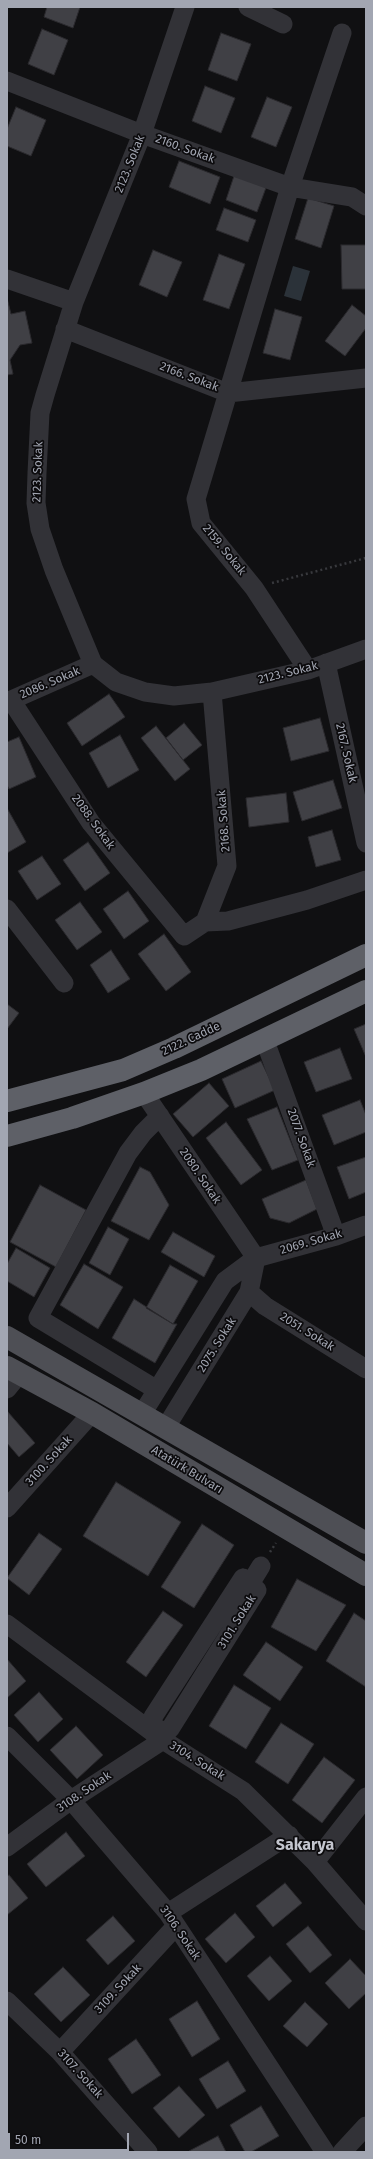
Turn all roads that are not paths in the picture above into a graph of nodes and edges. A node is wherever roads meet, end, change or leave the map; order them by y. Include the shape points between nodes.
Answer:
1 (185, 7) edge
2 (248, 7) edge
3 (283, 24) dead end
4 (342, 33) dead end
5 (7, 81) edge
6 (142, 134) junction
7 (290, 186) junction
8 (366, 206) edge
9 (7, 279) edge
10 (74, 302) junction
11 (65, 329) junction
12 (366, 378) edge
13 (228, 393) junction
14 (366, 648) edge
15 (326, 663) junction
16 (93, 664) junction
17 (308, 670) junction
18 (212, 692) junction
19 (9, 701) edge
20 (366, 843) edge
21 (366, 880) edge
22 (7, 909) edge
23 (205, 922) junction
24 (366, 955) edge
25 (64, 983) dead end
26 (366, 991) edge
27 (265, 1041) junction
28 (144, 1093) junction
29 (7, 1101) edge
30 (160, 1116) junction
31 (7, 1136) edge
32 (366, 1224) edge
33 (336, 1236) junction
34 (256, 1258) junction
35 (249, 1292) junction
36 (7, 1337) edge
37 (366, 1369) edge
38 (11, 1376) edge
39 (157, 1390) junction
40 (92, 1413) junction
41 (142, 1414) junction
42 (166, 1427) junction
43 (7, 1508) edge
44 (366, 1542) edge
45 (262, 1566) road end
46 (366, 1575) edge
47 (7, 1624) edge
48 (7, 1736) edge
49 (159, 1737) junction
50 (366, 1797) edge
51 (71, 1800) junction
52 (289, 1835) junction
53 (7, 1847) edge
54 (315, 1862) junction
55 (172, 1919) junction
56 (366, 1921) edge
57 (7, 2001) edge
58 (60, 2052) junction
59 (366, 2126) edge
60 (148, 2152) edge
61 (326, 2152) edge
62 (342, 2152) edge

1 - 6 street, 2123. Sokak
2 - 3 street
4 - 7 street, 2159. Sokak
5 - 6 street, 2160. Sokak
6 - 7 street, 2160. Sokak
6 - 10 street, 2123. Sokak
7 - 8 street, 2160. Sokak via 352,197
7 - 13 street, 2159. Sokak
9 - 10 street
10 - 11 street, 2123. Sokak
11 - 13 street, 2166. Sokak
11 - 16 street, 2123. Sokak via 40,413 36,504 40,529 54,570
12 - 13 street, 2166. Sokak
13 - 17 street, 2159. Sokak via 196,499 201,523 254,588
14 - 15 street, 2123. Sokak
15 - 17 street, 2123. Sokak
15 - 20 street, 2167. Sokak
16 - 18 street, 2123. Sokak via 116,682 145,692 174,696
16 - 19 street, 2086. Sokak
17 - 18 street, 2123. Sokak
18 - 23 street, 2168. Sokak via 227,866
19 - 23 street, 2088. Sokak via 91,823 184,936
21 - 23 street via 308,900 228,921
22 - 25 street
24 - 29 highway, 2122. Cadde via 123,1070
26 - 27 highway
27 - 28 highway
27 - 33 street, 2077. Sokak
28 - 30 street, 2080. Sokak
28 - 31 highway via 72,1118
30 - 34 street, 2080. Sokak
30 - 39 street via 128,1153 38,1318
32 - 33 street, 2069. Sokak
33 - 34 street, 2069. Sokak
34 - 35 street, 2075. Sokak
34 - 39 street via 224,1281
35 - 37 street, 2051. Sokak via 265,1306
35 - 42 street, 2075. Sokak
36 - 41 main road
38 - 40 main road, Atatürk Bulvarı
39 - 41 street
40 - 43 street, 3100. Sokak
40 - 46 main road, Atatürk Bulvarı
41 - 42 main road
42 - 44 main road
45 - 49 street, 3101. Sokak via 250,1584 243,1578 153,1716
47 - 49 street, 3104. Sokak
48 - 51 street, 3106. Sokak
49 - 51 street, 3108. Sokak
49 - 52 street, 3104. Sokak via 244,1791
50 - 54 street
51 - 53 street, 3108. Sokak
51 - 55 street, 3106. Sokak
52 - 54 street, 3104. Sokak
52 - 55 street, 3109. Sokak
54 - 56 street, 3104. Sokak
55 - 58 street, 3109. Sokak
55 - 61 street, 3106. Sokak
57 - 58 street, 3107. Sokak
58 - 60 street, 3107. Sokak
59 - 62 street

